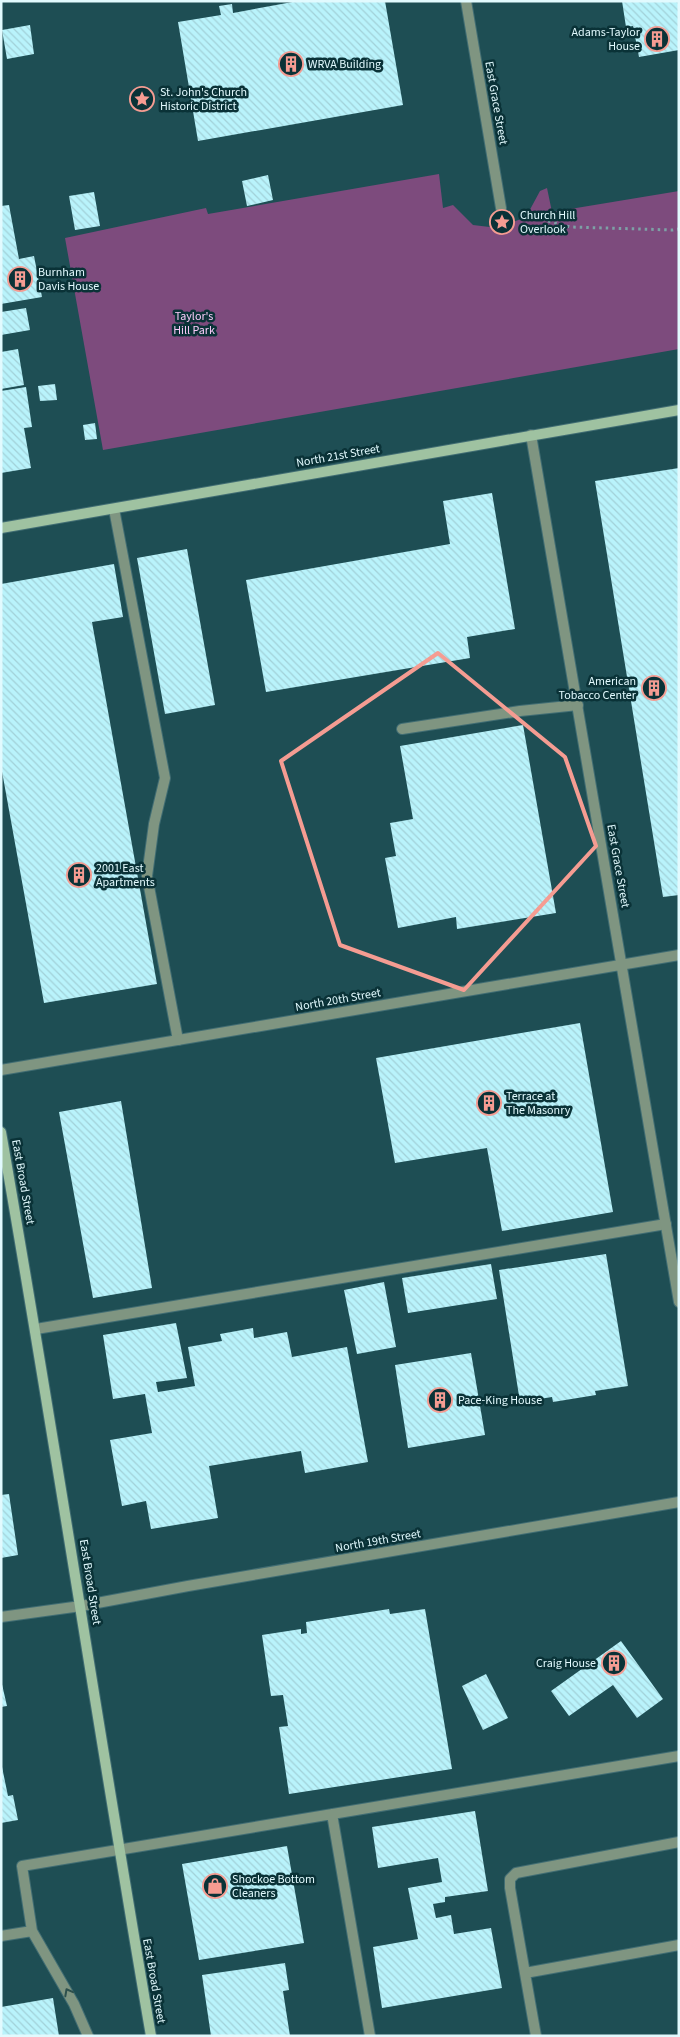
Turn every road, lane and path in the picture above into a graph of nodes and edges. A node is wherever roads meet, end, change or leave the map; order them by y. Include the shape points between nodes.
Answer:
1 (466, 1) edge
2 (501, 208) joint
3 (679, 229) edge
4 (679, 410) edge
5 (532, 435) junction
6 (114, 509) junction
7 (1, 528) edge
8 (578, 705) junction
9 (402, 729) dead end
10 (679, 955) edge
11 (622, 964) junction
12 (178, 1040) junction
13 (1, 1070) edge
14 (1, 1132) edge
15 (666, 1224) junction
16 (679, 1302) edge
17 (36, 1329) junction
18 (679, 1502) edge
19 (81, 1606) junction
20 (1, 1617) edge
21 (679, 1756) edge
22 (332, 1814) junction
23 (679, 1842) edge
24 (119, 1850) junction
25 (32, 1931) junction
26 (1, 1936) edge
27 (679, 1945) edge
28 (525, 1973) junction
29 (88, 2036) edge
30 (150, 2036) edge
31 (370, 2036) edge
32 (536, 2036) edge

1 - 2 street, East Grace Street
2 - 3 path via 570,227
4 - 5 main road, North 21st Street
5 - 6 main road, North 21st Street
5 - 8 street, East Grace Street
6 - 7 main road, North 21st Street
6 - 12 street via 165,778 154,824 147,876
8 - 9 street
8 - 11 street, East Grace Street
10 - 11 street, North 20th Street
11 - 12 street, North 20th Street
11 - 15 street, East Grace Street
12 - 13 street, North 20th Street
14 - 17 main road, East Broad Street
15 - 16 street, East Grace Street
15 - 17 street
17 - 19 main road, East Broad Street
18 - 19 street, North 19th Street
19 - 20 street, North 19th Street
19 - 24 main road, East Broad Street
21 - 22 street
22 - 24 street
22 - 31 street
23 - 28 street via 516,1873 510,1879 510,1888
24 - 25 street via 22,1866
24 - 30 main road, East Broad Street
25 - 26 street
29 -> 25 street via 74,2004
27 - 28 street
28 - 32 street

